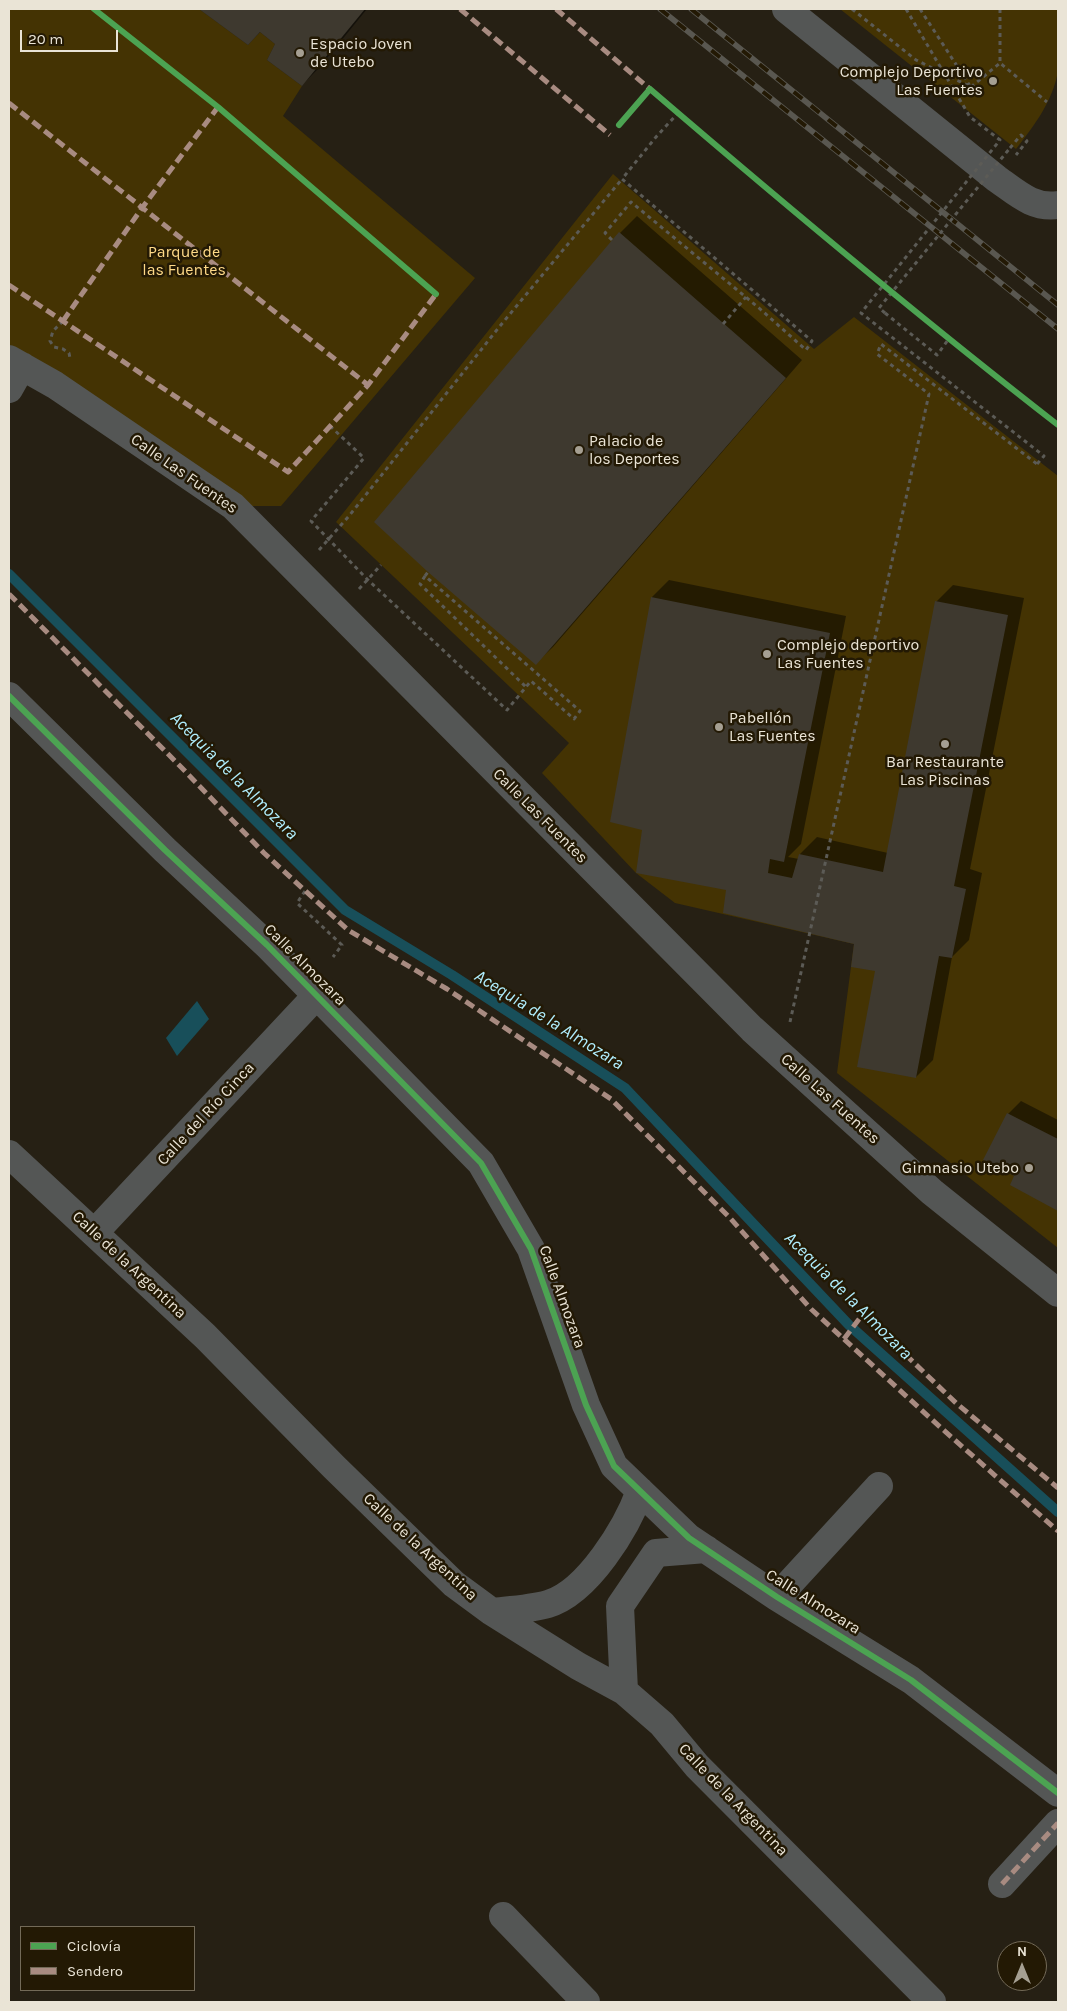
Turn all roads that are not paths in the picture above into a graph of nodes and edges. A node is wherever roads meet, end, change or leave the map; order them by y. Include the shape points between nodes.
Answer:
1 (786, 9) edge
2 (1058, 205) edge
3 (16, 363) edge
4 (9, 390) edge
5 (9, 696) edge
6 (316, 995) junction
7 (9, 1154) edge
8 (95, 1232) junction
9 (1058, 1293) edge
10 (879, 1486) dead end
11 (640, 1491) junction
12 (706, 1549) junction
13 (777, 1597) junction
14 (492, 1612) junction
15 (624, 1691) junction
16 (1058, 1793) edge
17 (1058, 1823) edge
18 (1002, 1884) dead end
19 (503, 1916) dead end
20 (586, 2002) edge
21 (932, 2002) edge

1 - 2 street via 996,178 1030,202
3 - 4 street
3 - 9 street, Calle Las Fuentes via 55,385 233,506 752,1028 932,1192
5 - 6 street, Calle Almozara
6 - 8 street, Calle del Río Cinca
6 - 11 street, Calle Almozara via 481,1163 531,1249 586,1405 614,1466
7 - 8 street, Calle de la Argentina
8 - 14 street, Calle de la Argentina via 205,1336 447,1577
10 - 13 street
11 - 12 street, Calle Almozara via 689,1538
11 - 14 street via 634,1510 616,1541 566,1596 550,1604
12 - 13 street, Calle Almozara
12 - 15 street via 656,1553 620,1606
13 - 16 street, Calle Almozara via 912,1680
14 - 15 street, Calle de la Argentina
15 - 21 street, Calle de la Argentina via 662,1724 697,1766
17 - 18 street
19 - 20 street

